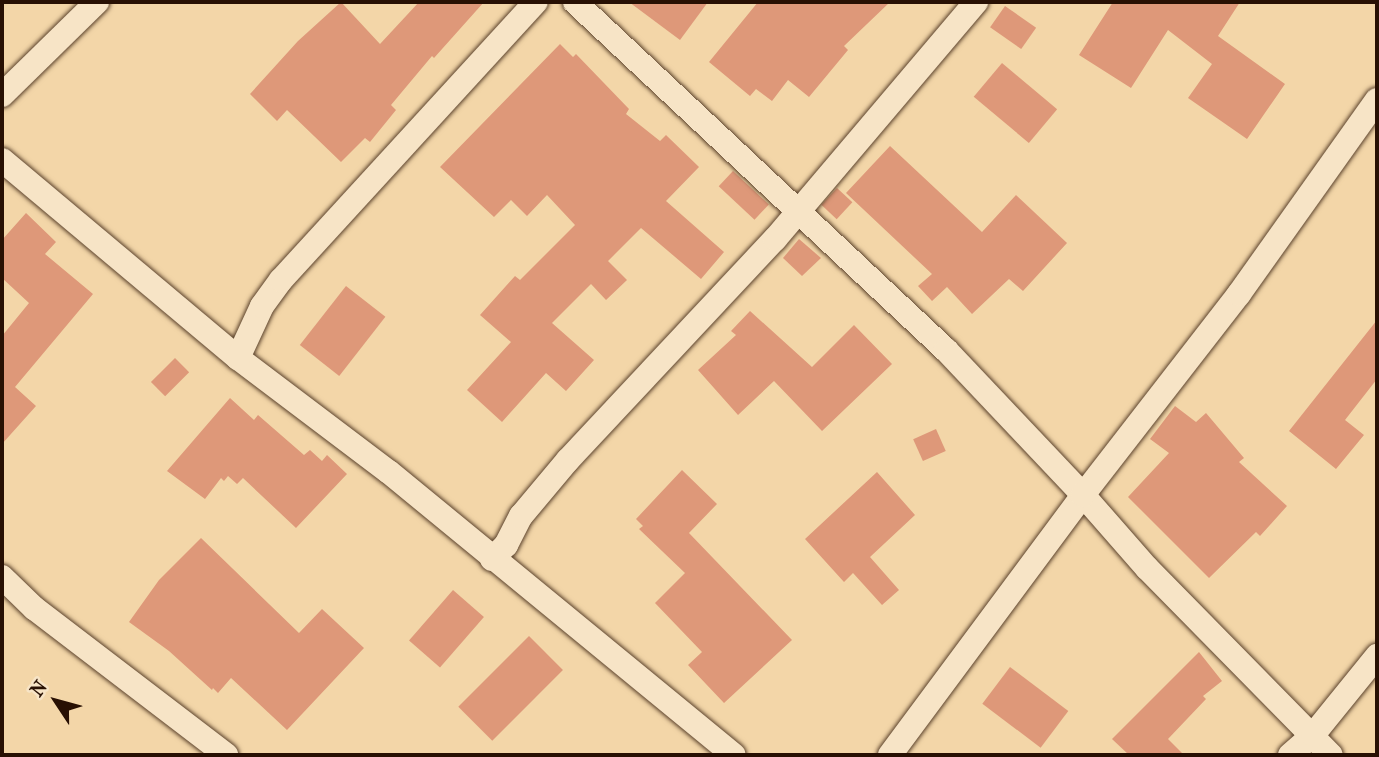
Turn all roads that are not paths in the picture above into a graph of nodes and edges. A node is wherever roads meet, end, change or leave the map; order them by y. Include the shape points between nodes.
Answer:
1 (97, 2) edge
2 (536, 2) edge
3 (575, 2) edge
4 (976, 2) edge
5 (2, 95) edge
6 (1377, 100) edge
7 (2, 160) edge
8 (797, 211) junction
9 (238, 358) junction
10 (1083, 495) junction
11 (492, 559) junction
12 (2, 577) edge
13 (1377, 656) edge
14 (1313, 735) junction
15 (226, 755) edge
16 (734, 755) edge
17 (890, 755) edge
18 (1290, 755) edge
19 (1331, 755) edge

1 - 5 street
2 - 9 street via 281,280 262,306
3 - 8 street
4 - 8 street
6 - 10 street via 1238,294
7 - 9 street
8 - 10 street via 946,349
8 - 11 street via 568,460
9 - 11 street via 388,472
10 - 14 street via 1147,568
10 - 17 street
11 - 16 street
12 - 15 street via 34,608
13 - 14 street
14 - 18 street
14 - 19 street

